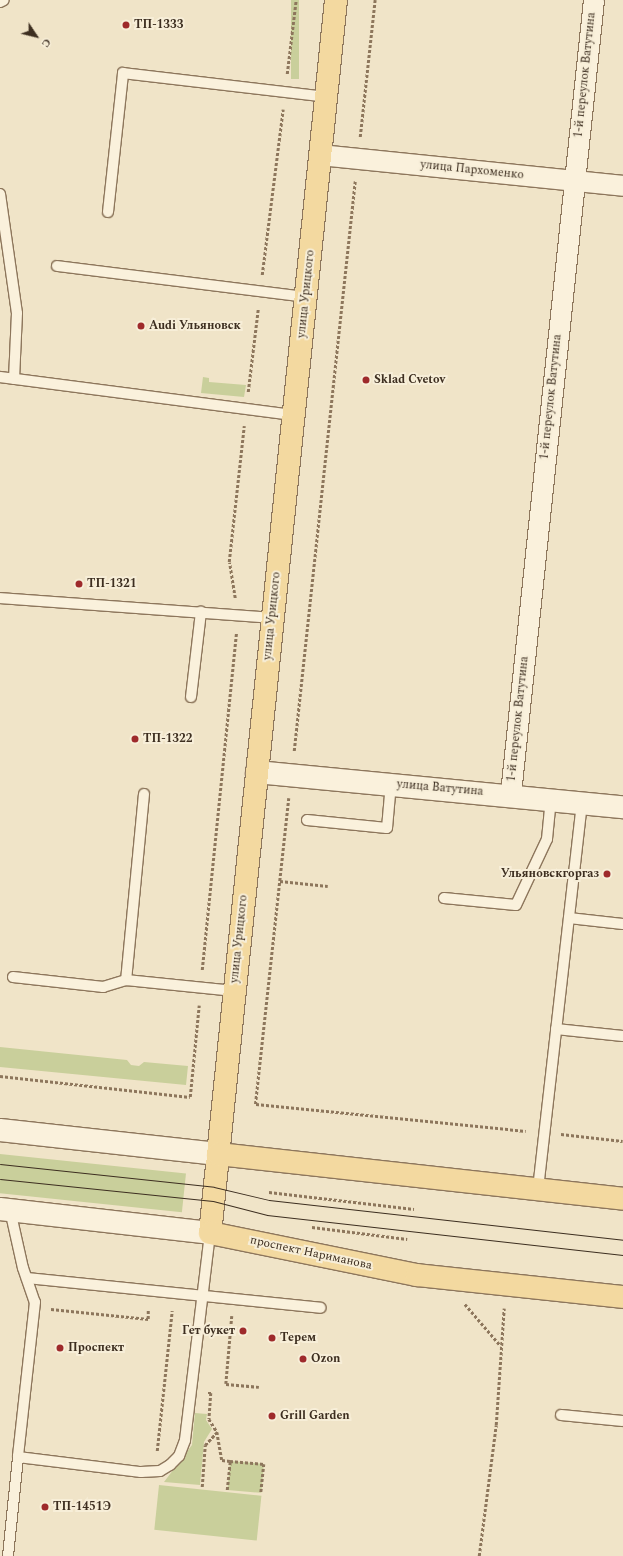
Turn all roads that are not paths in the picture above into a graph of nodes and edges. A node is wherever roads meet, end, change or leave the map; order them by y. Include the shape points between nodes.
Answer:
1 (4, 0) edge
2 (336, 0) edge
3 (594, 0) edge
4 (0, 2) edge
5 (326, 97) junction
6 (320, 155) junction
7 (574, 181) junction
8 (623, 186) edge
9 (0, 194) edge
10 (108, 212) dead end
11 (57, 266) dead end
12 (306, 297) junction
13 (0, 377) edge
14 (14, 379) junction
15 (294, 414) junction
16 (0, 598) edge
17 (201, 612) junction
18 (272, 618) junction
19 (191, 697) dead end
20 (256, 772) junction
21 (391, 784) junction
22 (144, 794) dead end
23 (511, 794) junction
24 (552, 798) junction
25 (582, 802) junction
26 (623, 807) edge
27 (307, 820) dead end
28 (444, 898) dead end
29 (569, 918) junction
30 (623, 924) edge
31 (13, 977) dead end
32 (126, 980) junction
33 (234, 991) junction
34 (556, 1029) junction
35 (623, 1036) edge
36 (0, 1130) edge
37 (218, 1154) junction
38 (538, 1189) junction
39 (623, 1199) edge
40 (5, 1210) edge
41 (210, 1233) junction
42 (27, 1278) junction
43 (202, 1296) junction
44 (623, 1297) edge
45 (320, 1308) dead end
46 (561, 1415) dead end
47 (623, 1421) edge
48 (18, 1457) junction
49 (8, 1556) edge

1 - 4 lane
2 - 5 main road, улица Урицкого
3 - 7 street, 1-й переулок Ватутина
5 - 6 main road, улица Урицкого
5 - 10 lane via 123,73
6 - 7 street, улица Пархоменко
6 - 12 main road, улица Урицкого
7 - 8 street, улица Пархоменко
7 - 23 street, 1-й переулок Ватутина
9 - 14 lane via 17,313
11 - 12 lane
12 - 15 main road, улица Урицкого
13 - 14 lane
14 - 15 lane
15 - 18 main road, улица Урицкого
16 - 17 lane
17 - 18 lane
17 - 19 lane
18 - 20 main road, улица Урицкого
20 - 21 main road, улица Ватутина
20 - 33 main road, улица Урицкого
21 - 23 main road, улица Ватутина
21 - 27 lane via 387,828
22 - 32 lane
23 - 24 main road, улица Ватутина
24 - 25 main road, улица Ватутина
24 - 28 lane via 547,839 516,905
25 - 26 main road, улица Ватутина
25 - 29 lane
29 - 30 lane
29 - 34 lane
31 - 32 lane via 103,987
32 - 33 lane
33 - 37 main road, улица Урицкого
34 - 35 lane
34 - 38 lane
36 - 37 main road
37 - 38 main road
37 - 41 main road, улица Урицкого
38 - 39 main road
40 - 41 main road, проспект Нариманова
40 - 42 lane
41 - 43 lane
41 - 44 main road, проспект Нариманова via 417,1275
42 - 43 lane
42 - 48 lane via 35,1307
43 - 45 lane
43 - 48 lane via 189,1424 179,1456 170,1465 160,1471 141,1472
46 - 47 lane
48 - 49 lane

